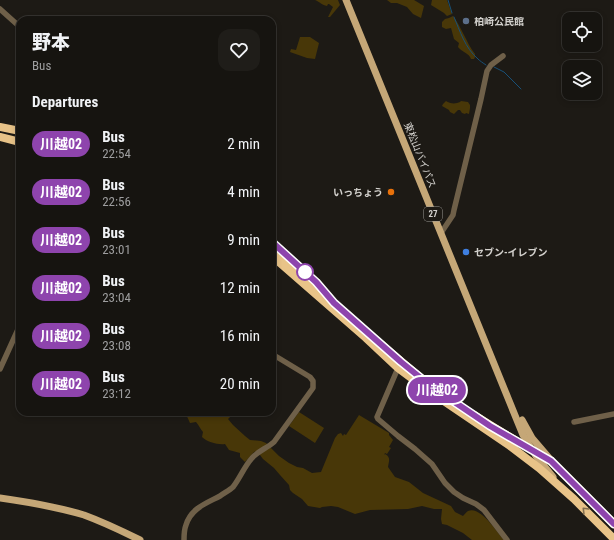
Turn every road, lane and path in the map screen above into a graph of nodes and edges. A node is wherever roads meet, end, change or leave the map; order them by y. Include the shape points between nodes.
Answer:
1 (346, 0) edge
2 (350, 0) edge
3 (0, 9) edge
4 (16, 23) edge
5 (503, 56) dead end
6 (0, 127) edge
7 (16, 130) edge
8 (0, 132) edge
9 (16, 135) edge
10 (0, 137) edge
11 (16, 141) edge
12 (442, 231) junction
13 (276, 246) edge
14 (276, 252) edge
15 (276, 259) edge
16 (332, 305) junction
17 (16, 334) edge
18 (276, 356) edge
19 (398, 368) junction
20 (0, 369) edge
21 (614, 414) edge
22 (574, 422) dead end
23 (523, 427) junction
24 (522, 440) junction
25 (510, 442) junction
26 (531, 449) junction
27 (551, 461) junction
28 (0, 498) edge
29 (574, 499) junction
30 (614, 524) edge
31 (614, 539) edge
32 (140, 540) edge
33 (184, 540) edge
34 (507, 540) edge

1 - 12 main road, 東松山バイパス / 27
2 - 12 main road, 東松山バイパス / 27
3 - 4 street
5 - 12 street via 486,71 454,210
6 - 7 highway
8 - 9 highway
10 - 11 highway
12 - 23 main road, 東松山バイパス / 27
13 - 16 highway via 316,282
14 - 16 highway
15 - 16 highway
16 - 19 highway
16 - 25 highway via 422,379
17 - 20 street
18 - 33 street via 310,377 313,388 274,442 251,459 232,487 194,511 186,525
19 - 25 highway via 426,389
19 - 34 street via 378,419 432,464 454,492 484,510
21 - 22 street
23 - 24 main road, 27
23 - 25 main road via 520,435
23 - 27 main road, 27
24 - 25 highway
24 - 26 highway
25 - 29 highway
26 - 27 highway
26 - 29 main road
27 - 30 highway
28 - 32 main road via 54,507 86,516
31 -> 29 highway

